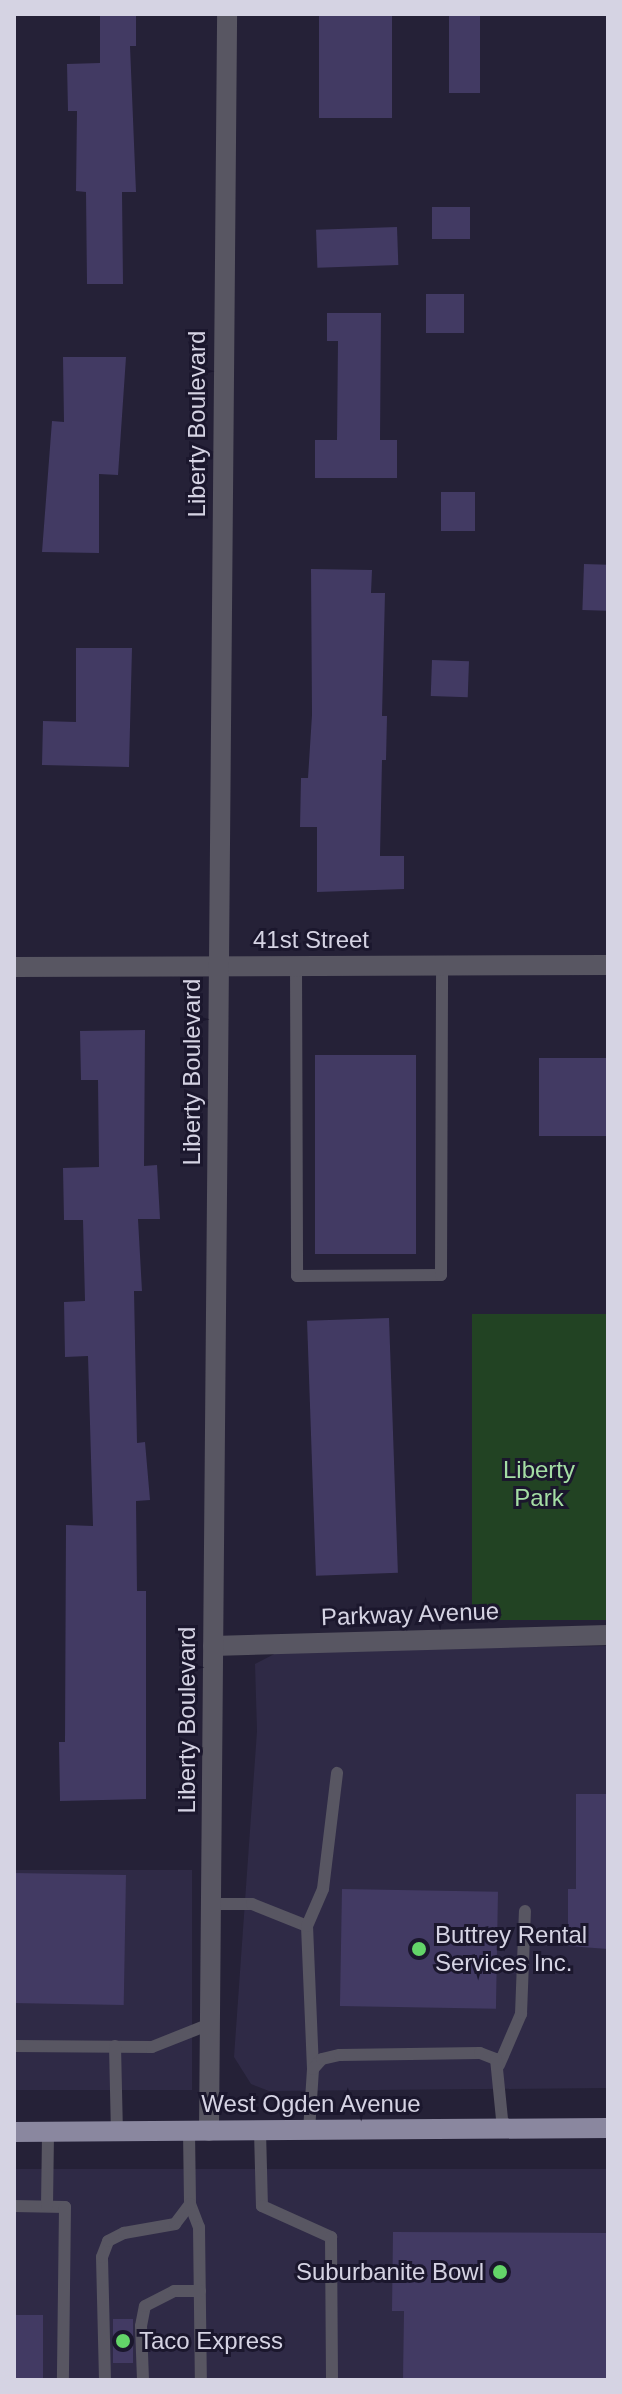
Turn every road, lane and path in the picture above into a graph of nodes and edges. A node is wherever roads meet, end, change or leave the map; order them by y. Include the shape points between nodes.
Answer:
1 (227, 14) edge
2 (442, 965) junction
3 (608, 965) edge
4 (219, 966) junction
5 (296, 966) junction
6 (14, 967) edge
7 (608, 1635) edge
8 (213, 1646) junction
9 (337, 1773) dead end
10 (211, 1904) junction
11 (525, 1911) dead end
12 (307, 1926) junction
13 (210, 2024) junction
14 (14, 2046) edge
15 (115, 2046) junction
16 (499, 2065) junction
17 (313, 2069) junction
18 (608, 2128) edge
19 (503, 2129) junction
20 (199, 2131) junction
21 (260, 2131) junction
22 (309, 2131) junction
23 (14, 2132) edge
24 (48, 2132) junction
25 (117, 2132) junction
26 (190, 2204) junction
27 (14, 2206) edge
28 (47, 2206) junction
29 (200, 2291) junction
30 (63, 2380) edge
31 (105, 2380) edge
32 (143, 2380) edge
33 (201, 2380) edge
34 (332, 2380) edge

1 - 4 street, Liberty Boulevard
2 - 3 street, 41st Street
2 - 5 street, 41st Street
2 - 5 lane via 441,1275 312,1276 297,1276
4 - 5 street, 41st Street
4 - 6 street, 41st Street
4 - 8 street, Liberty Boulevard
7 - 8 street, Parkway Avenue
8 - 10 street, Liberty Boulevard
9 - 12 lane via 323,1889
10 - 12 lane via 252,1904
10 - 13 street, Liberty Boulevard
11 - 16 lane via 521,2014
12 - 17 lane
13 - 15 lane via 152,2047
13 - 20 street, Liberty Boulevard
14 - 15 lane
15 - 25 lane
16 - 17 lane via 480,2053 340,2055 322,2059
16 - 19 lane
17 - 22 lane
18 - 19 main road, West Ogden Avenue
19 - 22 main road, West Ogden Avenue
20 - 21 main road, West Ogden Avenue
20 - 25 main road, West Ogden Avenue
20 - 26 lane
21 - 22 main road, West Ogden Avenue
21 - 34 lane via 262,2206 331,2237
23 - 24 main road, West Ogden Avenue
24 - 25 main road, West Ogden Avenue
24 - 28 lane
26 - 29 lane via 199,2227
26 - 31 lane via 175,2224 108,2241 102,2278
27 - 28 lane
28 - 30 lane via 65,2207
29 - 32 lane via 174,2291 145,2306
29 - 33 lane

